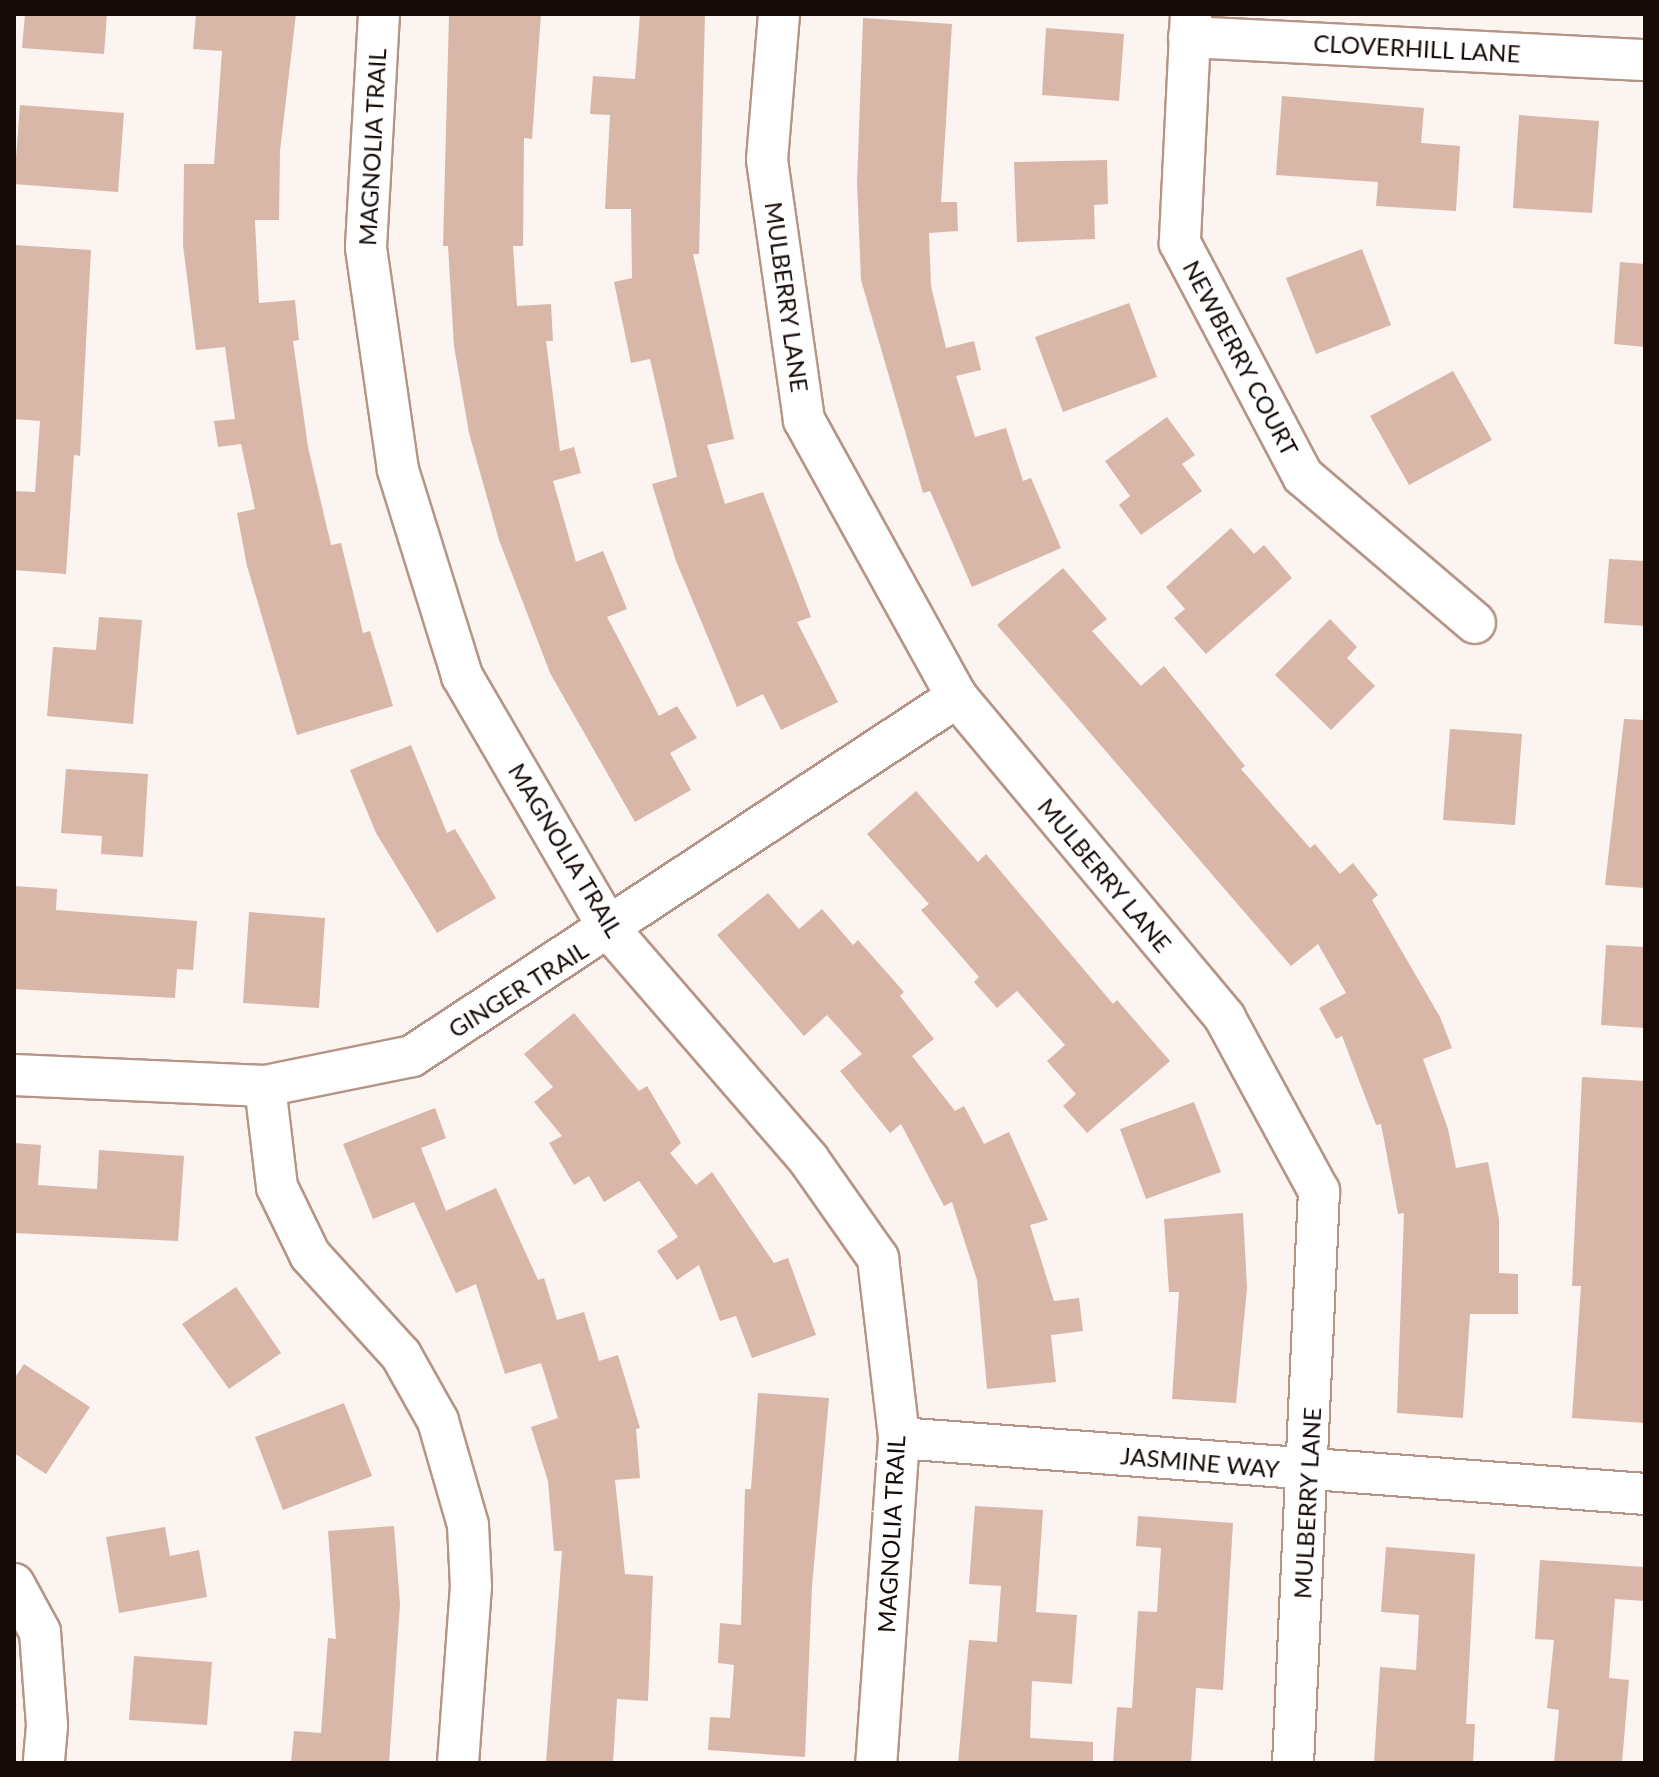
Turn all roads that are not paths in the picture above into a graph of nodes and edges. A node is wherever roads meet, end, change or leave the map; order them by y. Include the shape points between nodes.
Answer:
1 (379, 14) edge
2 (779, 14) edge
3 (1190, 25) edge
4 (1645, 60) edge
5 (1475, 623) dead end
6 (957, 697) junction
7 (610, 930) junction
8 (14, 1075) edge
9 (265, 1086) junction
10 (899, 1438) junction
11 (1310, 1470) junction
12 (1645, 1494) edge
13 (14, 1584) edge
14 (44, 1763) edge
15 (458, 1763) edge
16 (876, 1763) edge
17 (1293, 1763) edge

1 - 7 street, MAGNOLIA TRAIL via 366,248 398,470 462,676
2 - 6 street, MULBERRY LANE via 767,160 804,420
3 - 4 street, CLOVERHILL LANE
3 - 5 street, NEWBERRY COURT via 1180,243 1303,476
6 - 7 street, GINGER TRAIL
6 - 11 street, MULBERRY LANE via 1225,1018 1319,1191
7 - 9 street, GINGER TRAIL via 412,1056
7 - 10 street, MAGNOLIA TRAIL via 809,1160 878,1258
8 - 9 street, GINGER TRAIL
9 - 15 street via 277,1187 310,1255 401,1355 438,1421 468,1525 471,1571
10 - 11 street, JASMINE WAY
10 - 16 street, MAGNOLIA TRAIL
11 - 12 street, JASMINE WAY
11 - 17 street, MULBERRY LANE
13 - 14 street via 40,1632 47,1726

